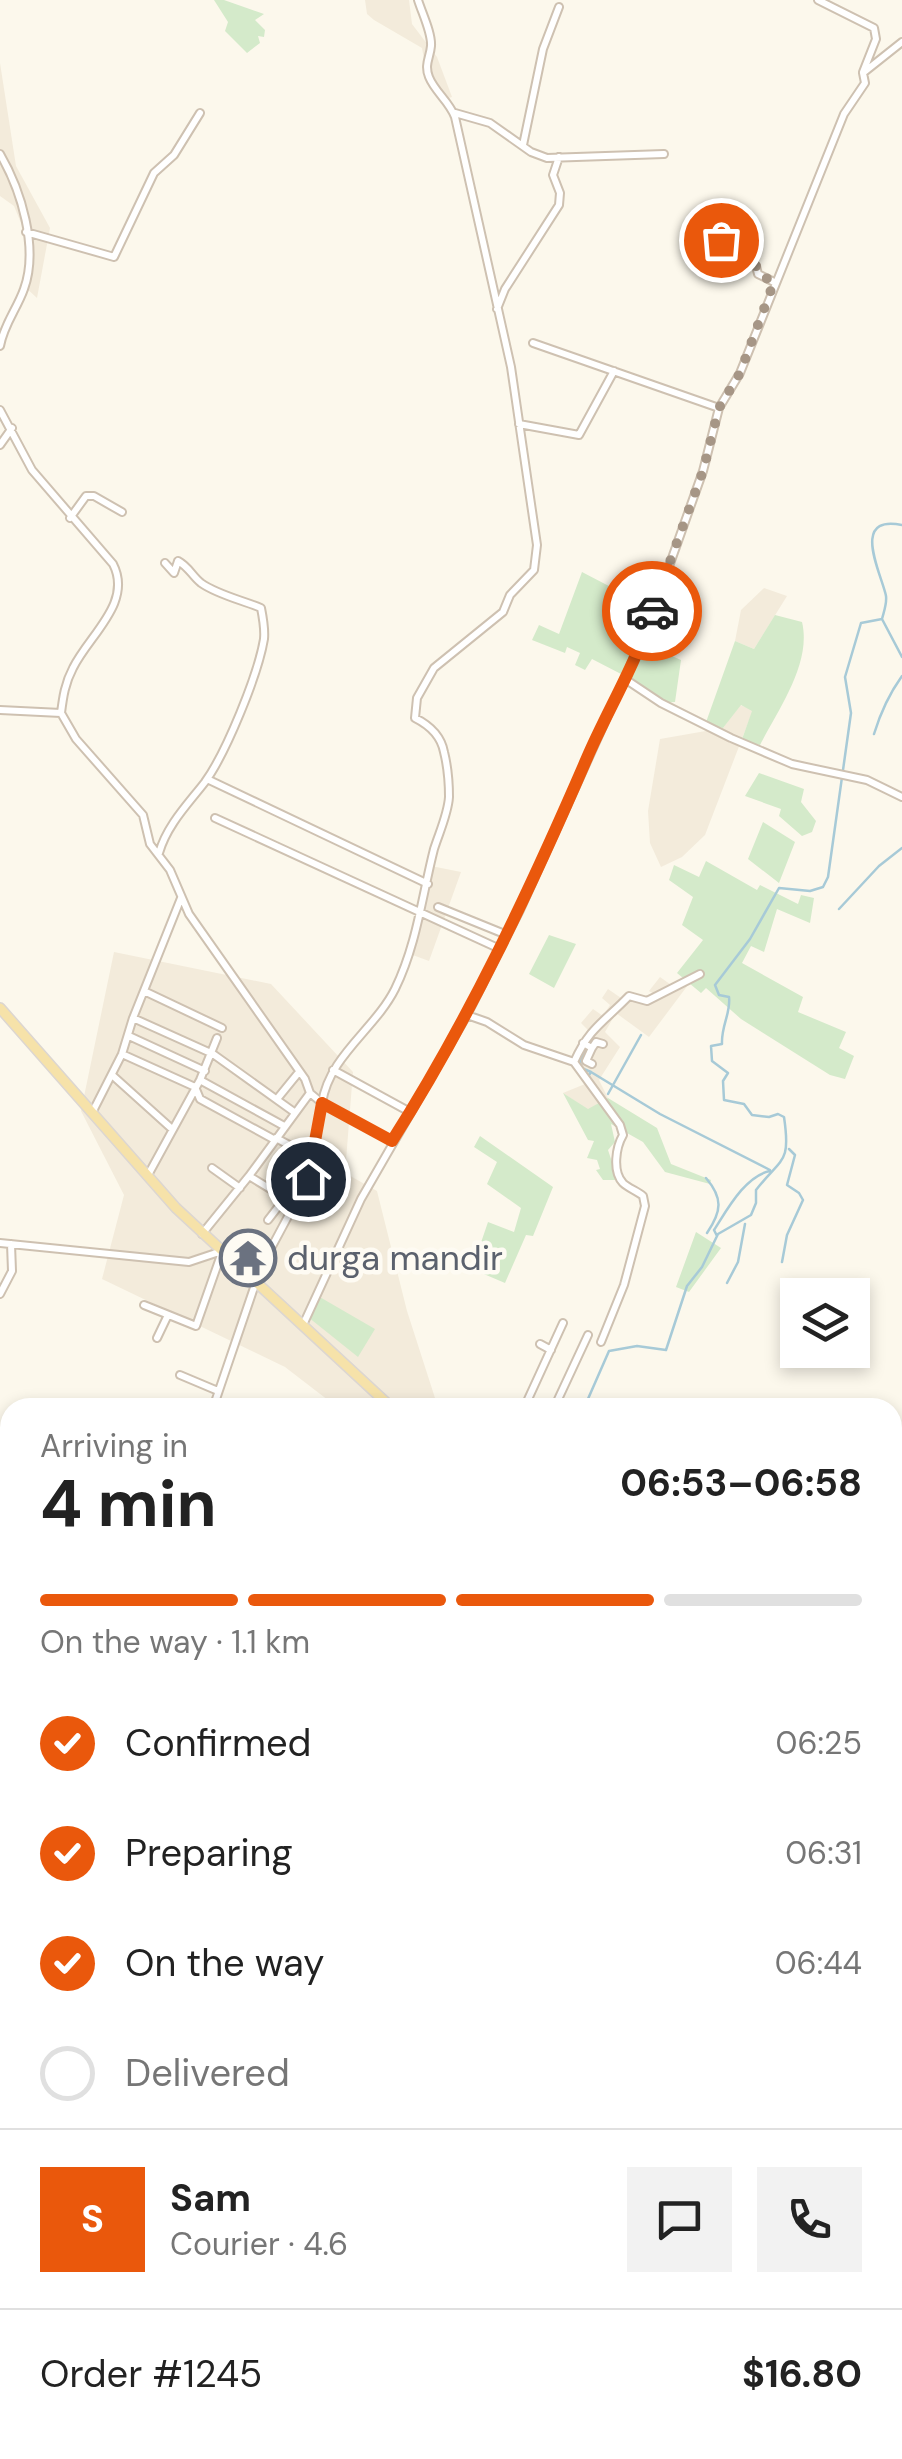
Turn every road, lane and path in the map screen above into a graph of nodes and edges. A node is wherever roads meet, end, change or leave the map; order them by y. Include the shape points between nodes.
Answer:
1 (418, 0) edge
2 (818, 0) edge
3 (559, 6) dead end
4 (902, 42) edge
5 (863, 73) junction
6 (200, 113) dead end
7 (454, 113) junction
8 (523, 144) junction
9 (0, 154) edge
10 (664, 154) dead end
11 (559, 156) junction
12 (698, 220) dead end
13 (26, 232) junction
14 (774, 282) junction
15 (496, 310) junction
16 (533, 342) dead end
17 (0, 346) edge
18 (614, 371) junction
19 (719, 408) junction
20 (0, 410) edge
21 (518, 424) junction
22 (12, 428) junction
23 (0, 445) edge
24 (122, 512) dead end
25 (70, 518) junction
26 (164, 563) dead end
27 (625, 679) junction
28 (0, 710) edge
29 (61, 713) junction
30 (207, 779) junction
31 (902, 796) edge
32 (215, 818) dead end
33 (158, 854) junction
34 (428, 884) junction
35 (182, 898) junction
36 (438, 907) dead end
37 (420, 915) junction
38 (507, 935) junction
39 (500, 949) junction
40 (700, 974) dead end
41 (144, 991) junction
42 (0, 1008) edge
43 (467, 1015) junction
44 (133, 1018) junction
45 (222, 1028) dead end
46 (129, 1036) junction
47 (217, 1038) dead end
48 (583, 1042) junction
49 (603, 1044) dead end
50 (592, 1048) junction
51 (122, 1054) junction
52 (213, 1054) junction
53 (574, 1062) junction
54 (592, 1064) dead end
55 (205, 1070) junction
56 (333, 1070) junction
57 (300, 1072) junction
58 (112, 1075) junction
59 (198, 1084) junction
60 (310, 1093) junction
61 (278, 1099) junction
62 (322, 1103) junction
63 (294, 1112) junction
64 (410, 1112) junction
65 (92, 1113) junction
66 (284, 1126) junction
67 (172, 1129) junction
68 (276, 1139) junction
69 (392, 1141) junction
70 (313, 1158) junction
71 (212, 1168) dead end
72 (147, 1176) junction
73 (250, 1176) junction
74 (240, 1188) junction
75 (285, 1198) junction
76 (295, 1204) junction
77 (268, 1220) dead end
78 (202, 1234) junction
79 (0, 1242) edge
80 (11, 1244) junction
81 (222, 1251) junction
82 (255, 1281) junction
83 (0, 1294) edge
84 (144, 1305) dead end
85 (168, 1315) junction
86 (563, 1324) dead end
87 (303, 1325) junction
88 (588, 1335) dead end
89 (157, 1338) dead end
90 (601, 1342) dead end
91 (540, 1344) dead end
92 (551, 1350) junction
93 (180, 1376) dead end
94 (218, 1391) junction
95 (216, 1398) edge
96 (381, 1398) edge
97 (529, 1398) edge
98 (559, 1398) edge

1 - 7 street via 431,45 430,80
2 - 5 street via 874,28
3 - 8 street
4 - 5 street
5 - 14 street via 865,83 844,114
6 - 13 street via 154,173 114,257
7 - 8 street via 490,123
7 - 15 street
8 - 11 street via 538,155
9 - 13 street via 20,198
10 - 11 street
11 - 15 street via 553,175 558,205
12 - 14 street
13 - 17 street via 26,283
14 - 19 street via 740,373
15 - 21 street
16 - 18 street
18 - 19 street
18 - 21 street via 579,435
19 - 27 street via 682,534
20 - 22 street
21 - 34 street via 537,545 534,570 503,612 434,668 414,708 444,750 449,798
22 - 23 street
22 - 25 street via 32,470
24 - 25 street via 86,496
25 - 29 street via 119,576 110,612 68,679
26 - 30 street via 174,573 178,562 218,593 261,608 260,651
27 - 31 street via 661,703 792,764 866,780
27 - 38 street
28 - 29 street
29 - 33 street via 76,740 143,815
30 - 33 street
30 - 34 street
32 - 37 street
33 - 35 street
34 - 37 street
35 - 41 street
35 - 57 street
36 - 38 street
37 - 39 street
37 - 56 street via 394,992
38 - 39 street
39 - 43 street
40 - 48 street via 647,1002 629,996
41 - 44 street
41 - 45 street
42 - 65 main road
43 - 53 street
43 - 64 street
44 - 46 street
44 - 52 street
46 - 51 street
46 - 55 street
47 - 52 street
48 - 50 street
48 - 53 street
49 - 50 street
50 - 54 street via 586,1061
51 - 58 street
51 - 59 street
52 - 55 street
52 - 61 street
53 - 90 street via 620,1125 619,1176 644,1196 645,1206
55 - 59 street
56 - 62 street
56 - 64 street
57 - 60 street
57 - 61 street
58 - 65 street
58 - 67 street
59 - 66 street
59 - 67 street
59 - 68 street via 200,1099
60 - 62 street
60 - 63 street
61 - 63 street
62 - 69 street
62 - 70 street
63 - 66 street
64 - 69 street
65 - 72 main road
66 - 68 street
67 - 72 street
68 - 70 street
68 - 73 street
69 - 87 street
70 - 76 street
71 - 74 street
72 - 78 main road
73 - 74 street
73 - 75 street
74 - 78 street
75 - 76 street
75 - 77 street
76 - 82 street
78 - 81 main road
79 - 80 street
80 - 81 street via 189,1262
80 - 83 street via 12,1271
81 - 82 main road
81 - 85 street via 196,1326
82 - 87 main road
82 - 94 street
84 - 85 street
85 - 89 street
86 - 92 street
87 - 96 main road
88 - 98 street
91 - 92 street
92 - 97 street
93 - 94 street
94 - 95 street

